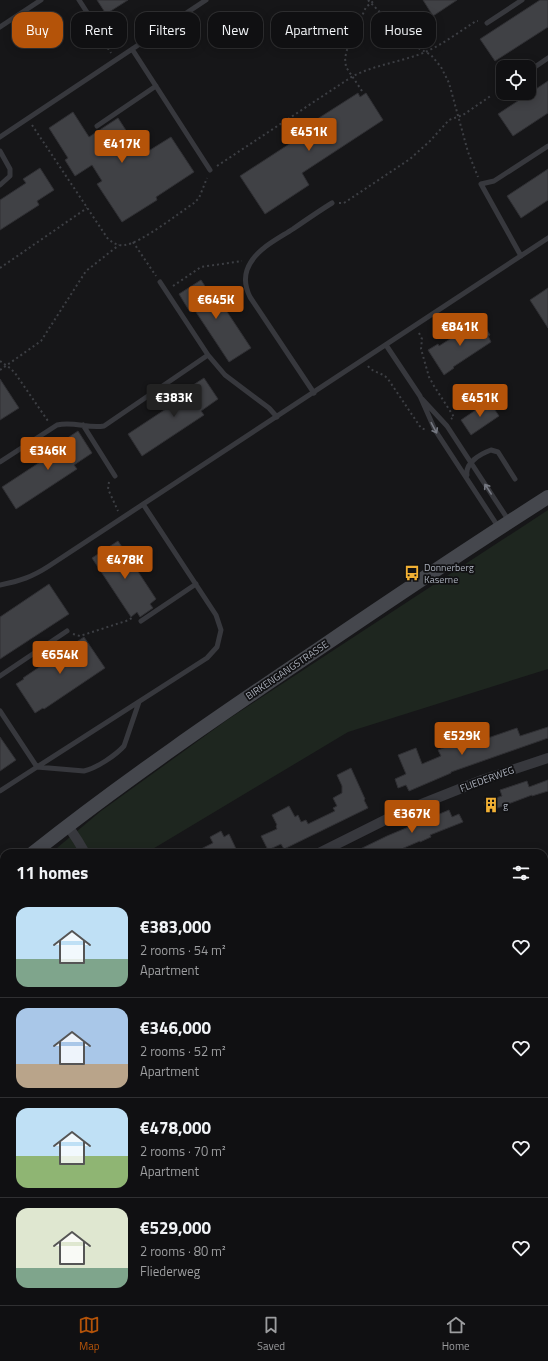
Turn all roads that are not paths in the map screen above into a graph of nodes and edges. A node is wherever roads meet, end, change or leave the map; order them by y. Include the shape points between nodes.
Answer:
1 (41, 0) edge
2 (79, 0) edge
3 (206, 0) edge
4 (522, 0) edge
5 (87, 12) edge
6 (487, 23) road end
7 (0, 27) edge
8 (132, 49) junction
9 (548, 58) edge
10 (536, 66) edge
11 (156, 86) junction
12 (97, 126) dead end
13 (0, 137) edge
14 (548, 146) edge
15 (0, 151) edge
16 (210, 170) road end
17 (0, 185) edge
18 (332, 203) road end
19 (548, 238) edge
20 (521, 256) junction
21 (160, 282) road end
22 (386, 345) junction
23 (208, 355) junction
24 (314, 393) junction
25 (420, 396) junction
26 (277, 417) junction
27 (83, 425) junction
28 (0, 462) edge
29 (471, 462) junction
30 (115, 476) dead end
31 (468, 478) junction
32 (515, 479) dead end
33 (548, 497) edge
34 (143, 504) junction
35 (504, 525) junction
36 (196, 584) junction
37 (0, 585) edge
38 (141, 621) road end
39 (67, 631) road end
40 (0, 676) edge
41 (139, 702) junction
42 (0, 711) edge
43 (2, 717) edge
44 (548, 758) edge
45 (37, 767) junction
46 (0, 791) edge
47 (68, 826) junction
48 (38, 849) edge
49 (83, 849) edge
50 (327, 849) edge

1 - 7 lane
2 - 5 lane
3 - 8 lane
4 - 6 lane
8 - 11 lane
8 - 13 lane
9 - 10 lane
11 - 12 lane
11 - 16 lane
14 - 20 lane via 494,181 481,184
15 - 17 lane via 10,169 10,176
18 - 24 lane via 264,248 253,259 247,270 245,282 250,297
19 - 20 lane
20 - 22 lane
21 - 23 lane
22 - 24 lane
22 - 25 lane
23 - 26 lane via 225,375
23 - 27 lane via 112,422 100,427
24 - 26 lane
25 - 29 lane via 445,423
25 -> 31 lane via 435,430
26 - 34 lane
27 - 28 lane via 67,423 52,427
27 - 30 lane
29 - 31 lane via 466,470
29 - 32 lane via 487,451 498,452
35 -> 29 lane
31 - 35 lane
33 - 35 street, BIRKENGANGSTRASSE
34 - 36 lane
34 - 37 lane via 33,576
35 - 47 street, BIRKENGANGSTRASSE via 264,686
36 - 38 lane
36 - 41 lane via 216,615 221,630 217,647 207,658
39 - 40 lane
41 - 45 lane
41 - 45 lane via 124,746 91,770
42 - 43 lane
43 - 45 lane
44 - 50 street, FLIEDERWEG via 482,780 399,813
45 - 46 lane
47 - 48 street, BIRKENGANGSTRASSE
47 - 49 street

